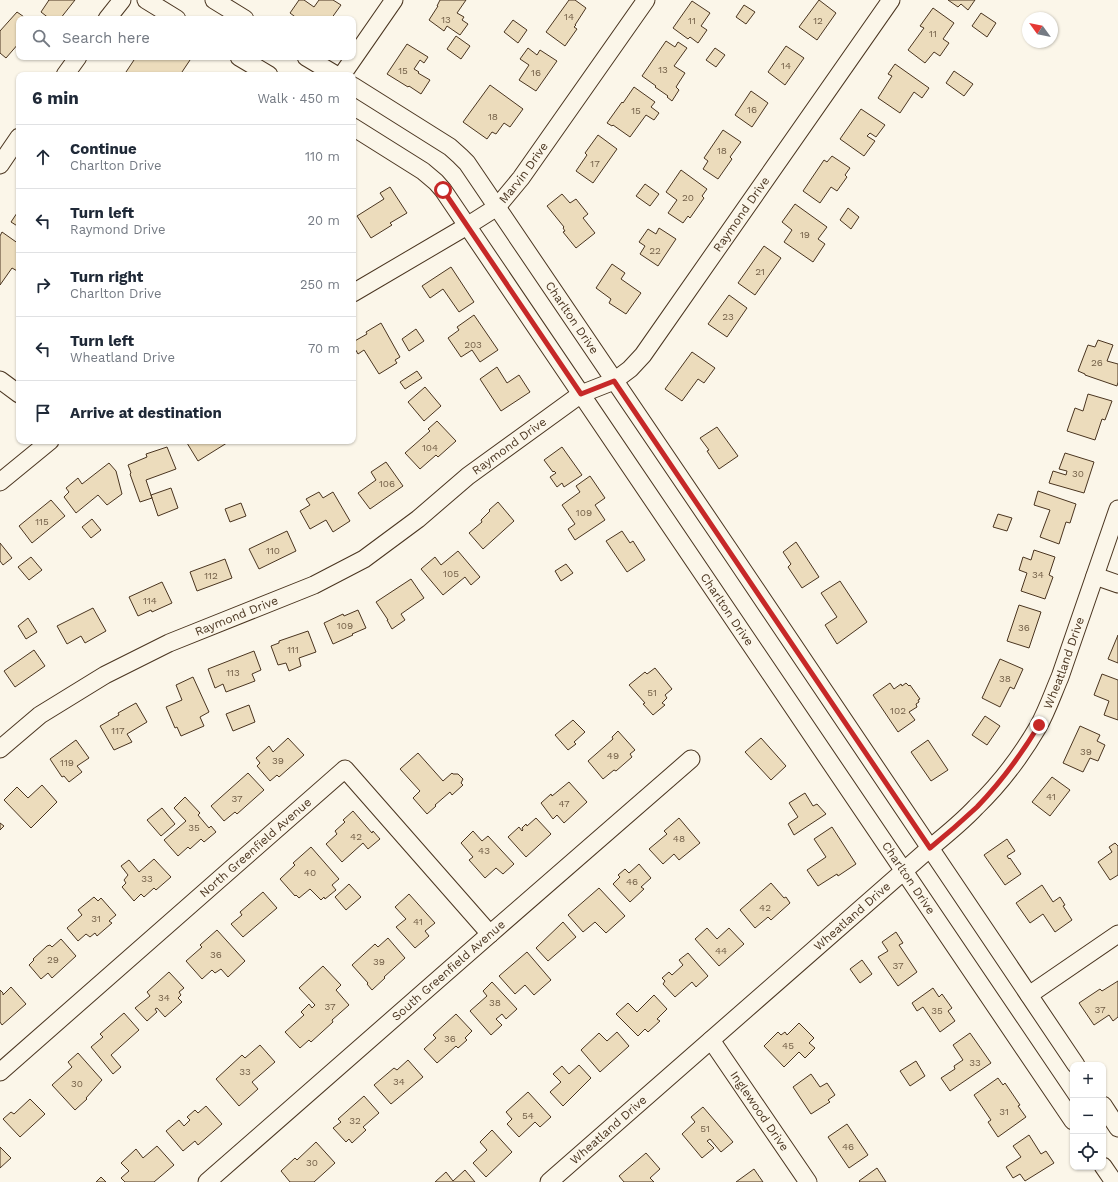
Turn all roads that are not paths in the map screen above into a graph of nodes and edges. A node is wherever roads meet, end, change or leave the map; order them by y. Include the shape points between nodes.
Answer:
1 (122, 0) edge
2 (146, 0) edge
3 (214, 0) edge
4 (394, 0) edge
5 (646, 0) edge
6 (891, 0) edge
7 (109, 16) edge
8 (172, 16) edge
9 (239, 16) edge
10 (356, 55) edge
11 (76, 60) edge
12 (244, 60) edge
13 (311, 60) edge
14 (352, 60) edge
15 (66, 72) edge
16 (263, 72) edge
17 (331, 72) edge
18 (344, 72) edge
19 (356, 88) edge
20 (356, 129) edge
21 (16, 141) edge
22 (0, 165) edge
23 (497, 207) junction
24 (467, 226) junction
25 (356, 291) edge
26 (0, 380) edge
27 (614, 381) junction
28 (16, 392) edge
29 (581, 394) junction
30 (46, 444) edge
31 (0, 482) edge
32 (1118, 509) edge
33 (1095, 576) junction
34 (1118, 584) edge
35 (0, 749) edge
36 (691, 759) dead end
37 (930, 848) junction
38 (903, 872) junction
39 (490, 934) junction
40 (1118, 934) edge
41 (1029, 995) junction
42 (711, 1040) junction
43 (1074, 1062) edge
44 (0, 1072) edge
45 (1106, 1110) edge
46 (1070, 1117) edge
47 (1118, 1128) edge
48 (1106, 1170) edge
49 (207, 1182) edge
50 (549, 1182) edge
51 (808, 1182) edge
52 (1114, 1182) edge

1 - 7 street
2 - 8 street
3 - 9 street
4 - 10 street
5 - 23 street, Marvin Drive via 521,178
6 - 27 street, Raymond Drive via 643,355
11 - 15 street
12 - 16 street
13 - 17 street
14 - 18 street
19 - 23 street, Charlton Drive via 455,151
20 - 24 street, Charlton Drive via 430,176 443,190
21 - 22 street
23 - 24 street, Marvin Drive
23 - 27 street, Charlton Drive
24 - 25 street, Marvin Drive
24 - 29 street, Charlton Drive
26 - 28 street
27 - 29 street, Raymond Drive
27 - 37 street, Charlton Drive
29 - 35 street, Raymond Drive via 468,476 418,519 364,559 314,585 169,643 105,675 40,715
29 - 38 street, Charlton Drive
30 - 31 street
32 - 33 street, Wheatland Drive
33 - 34 street
33 - 37 street, Wheatland Drive via 1060,677 1039,725 1026,747 976,808
36 - 39 street, South Greenfield Avenue
37 - 38 street, Wheatland Drive
37 - 41 street, Charlton Drive
38 - 42 street, Wheatland Drive
38 - 46 street, Charlton Drive
39 - 44 street, North Greenfield Avenue via 345,768
39 - 49 street, South Greenfield Avenue
40 - 41 street
41 - 43 street, Charlton Drive
42 - 50 street, Wheatland Drive
42 - 51 street, Inglewood Drive
45 - 47 street
48 - 52 street

